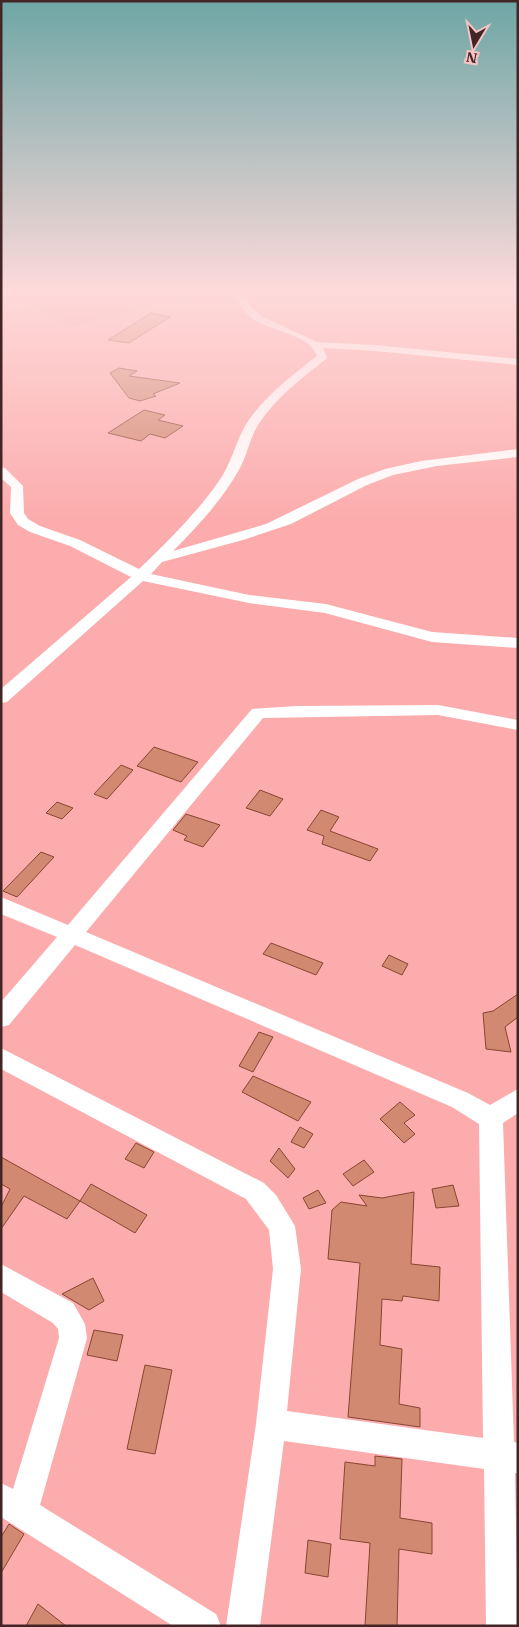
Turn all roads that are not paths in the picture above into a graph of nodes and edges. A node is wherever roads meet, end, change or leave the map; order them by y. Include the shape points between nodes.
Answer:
1 (311, 367) edge
2 (518, 453) edge
3 (1, 471) edge
4 (157, 560) junction
5 (141, 576) junction
6 (518, 643) edge
7 (1, 698) edge
8 (518, 725) edge
9 (1, 905) edge
10 (72, 934) junction
11 (1, 1018) edge
12 (1, 1058) edge
13 (518, 1099) edge
14 (491, 1118) junction
15 (2, 1278) edge
16 (271, 1424) junction
17 (508, 1456) edge
18 (11, 1505) edge
19 (204, 1626) edge
20 (243, 1626) edge
21 (503, 1626) edge

1 - 4 street via 256,419 223,483
2 - 4 street via 444,461 390,472 341,492 286,521
3 - 5 street via 17,486 17,513 23,522 75,543
4 - 5 street
5 - 6 street via 249,599 326,609 432,637
5 - 7 street
8 - 10 street via 438,710 258,713
9 - 10 street
10 - 11 street
10 - 14 street via 460,1100
12 - 16 street via 255,1191 267,1204 282,1226 288,1269
13 - 14 street
14 - 17 street
15 - 18 street via 63,1313 71,1324 73,1338
16 - 17 street
16 - 20 street
17 - 21 street
18 - 19 street

